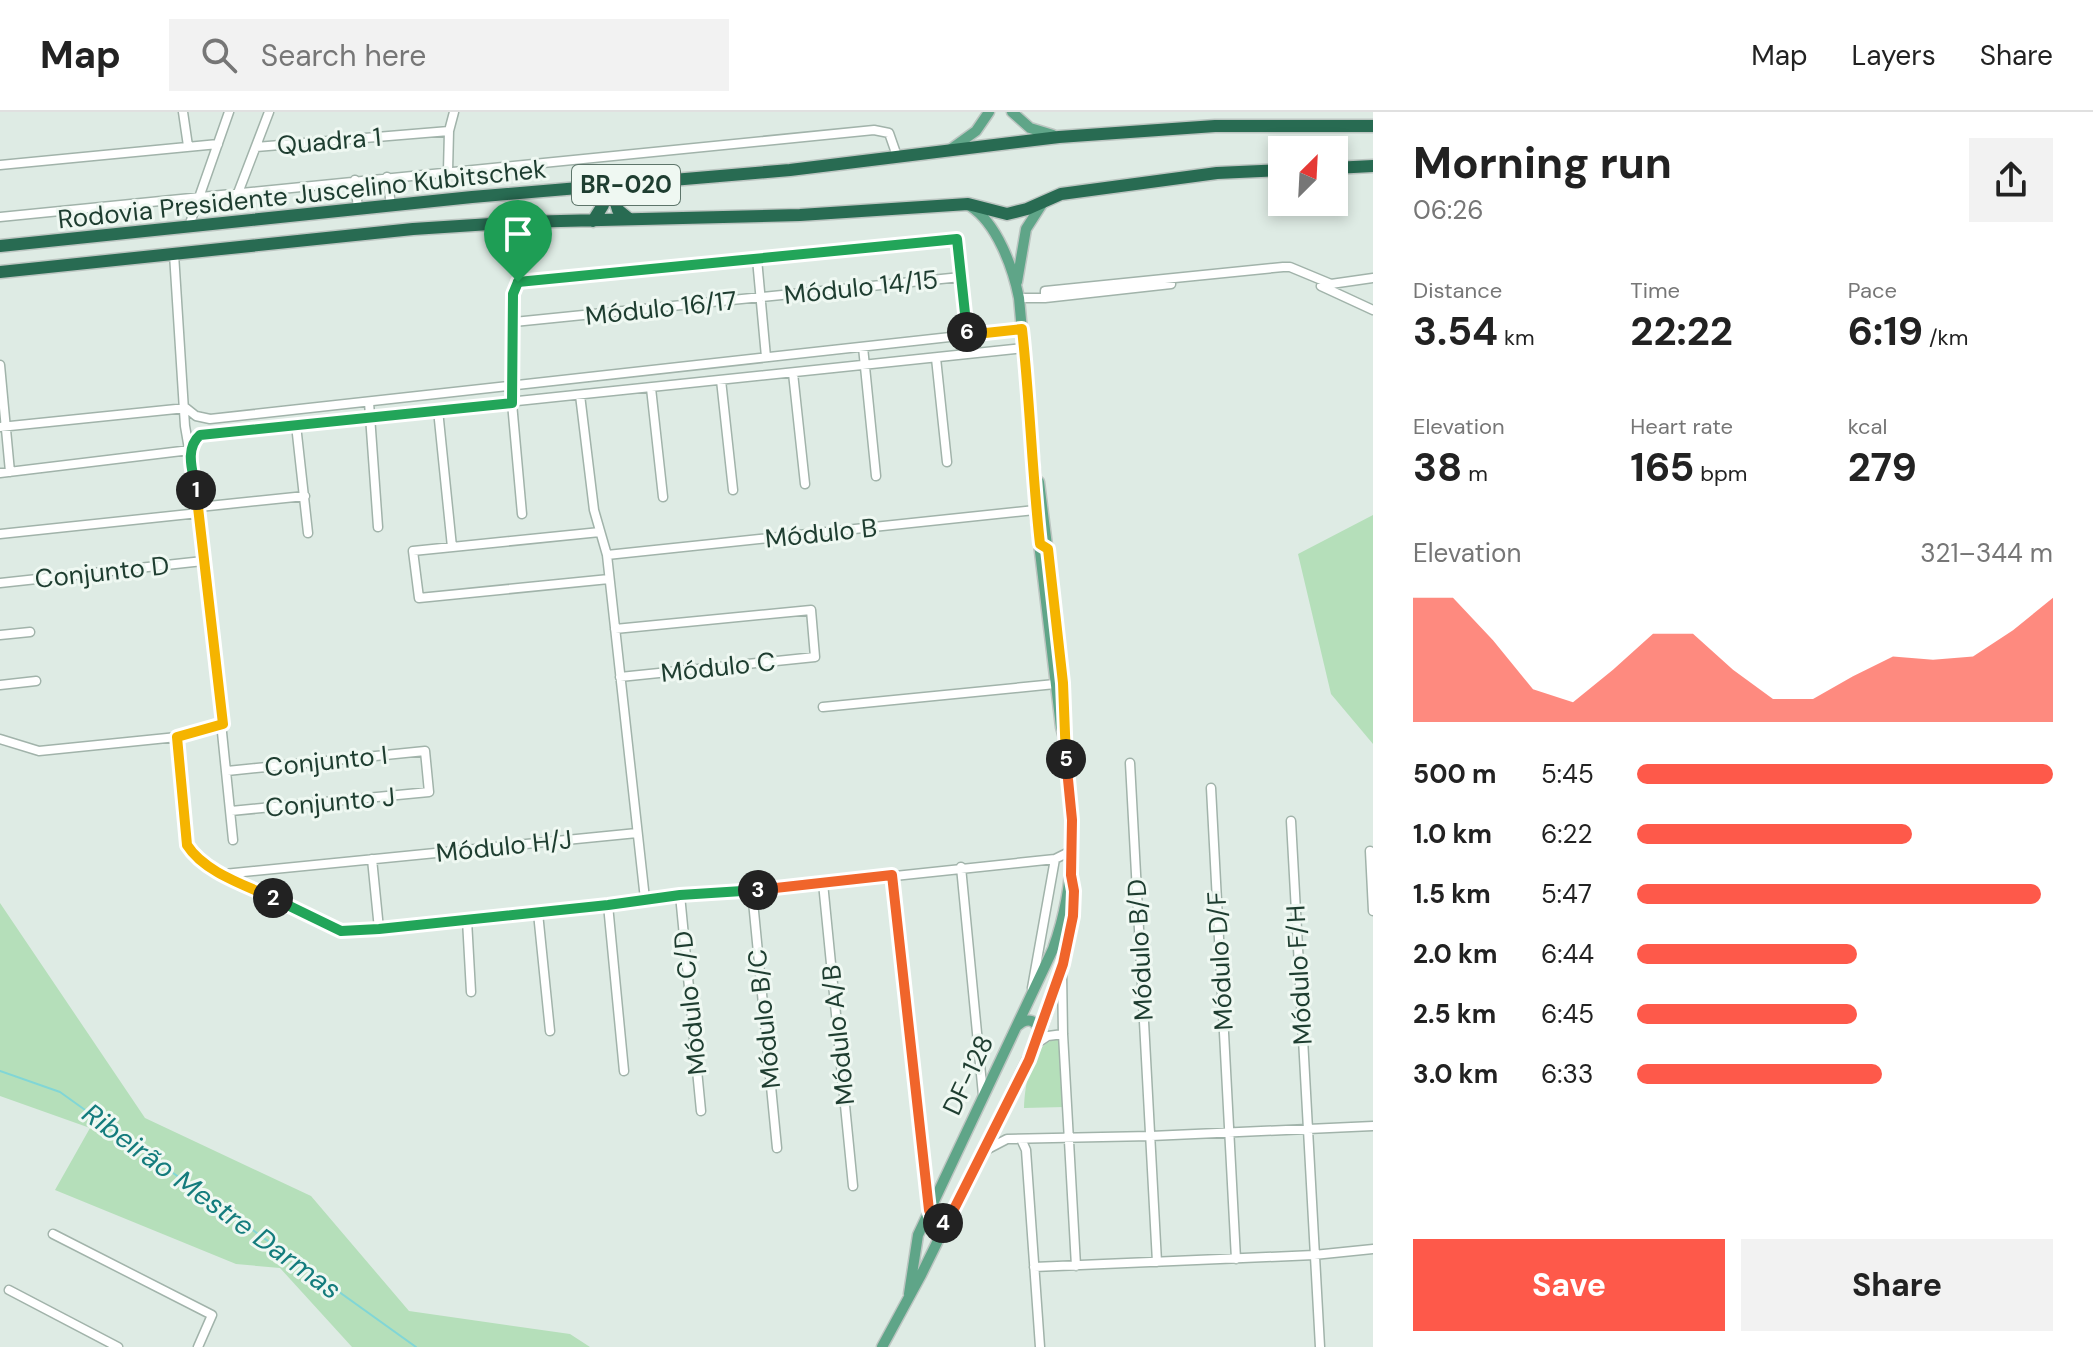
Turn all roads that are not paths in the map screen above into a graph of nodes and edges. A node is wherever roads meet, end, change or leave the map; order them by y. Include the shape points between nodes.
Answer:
1 (183, 112) edge
2 (229, 112) edge
3 (269, 112) edge
4 (454, 112) edge
5 (989, 112) edge
6 (1012, 112) edge
7 (1373, 126) edge
8 (449, 131) junction
9 (1059, 137) junction
10 (218, 144) junction
11 (188, 146) junction
12 (256, 147) junction
13 (949, 151) junction
14 (897, 156) junction
15 (0, 165) edge
16 (1373, 166) edge
17 (1348, 167) edge
18 (448, 171) junction
19 (1268, 171) edge
20 (387, 177) junction
21 (355, 180) junction
22 (627, 185) junction
23 (590, 188) junction
24 (238, 193) junction
25 (199, 196) junction
26 (1048, 199) junction
27 (968, 204) junction
28 (391, 205) junction
29 (358, 209) junction
30 (0, 217) edge
31 (629, 219) junction
32 (593, 221) junction
33 (520, 222) junction
34 (189, 226) junction
35 (0, 246) edge
36 (174, 254) junction
37 (757, 259) junction
38 (0, 272) edge
39 (961, 277) junction
40 (1373, 278) edge
41 (518, 282) junction
42 (1016, 284) junction
43 (761, 298) junction
44 (1019, 298) junction
45 (1045, 298) junction
46 (1373, 310) edge
47 (514, 322) junction
48 (1022, 329) junction
49 (967, 335) junction
50 (951, 337) junction
51 (890, 344) junction
52 (863, 347) junction
53 (1024, 348) junction
54 (803, 353) junction
55 (952, 356) junction
56 (766, 357) junction
57 (936, 358) junction
58 (893, 362) junction
59 (0, 365) edge
60 (865, 365) junction
61 (672, 368) junction
62 (806, 371) junction
63 (793, 373) junction
64 (0, 374) edge
65 (721, 380) junction
66 (514, 385) junction
67 (674, 385) junction
68 (651, 388) junction
69 (580, 395) junction
70 (369, 402) junction
71 (512, 403) junction
72 (186, 408) junction
73 (438, 410) junction
74 (369, 418) junction
75 (296, 425) junction
76 (3, 426) edge
77 (190, 450) junction
78 (947, 462) dead end
79 (10, 472) junction
80 (0, 473) edge
81 (1035, 473) junction
82 (876, 476) dead end
83 (805, 484) dead end
84 (733, 490) dead end
85 (1041, 493) junction
86 (305, 496) junction
87 (663, 497) dead end
88 (199, 510) junction
89 (1035, 510) junction
90 (522, 514) dead end
91 (1045, 522) junction
92 (378, 527) dead end
93 (600, 532) junction
94 (308, 533) dead end
95 (0, 534) edge
96 (1044, 546) junction
97 (452, 547) junction
98 (607, 555) junction
99 (203, 561) junction
100 (609, 579) junction
101 (0, 583) edge
102 (1057, 628) junction
103 (615, 629) junction
104 (30, 632) dead end
105 (0, 635) edge
106 (1051, 641) junction
107 (620, 677) junction
108 (36, 681) dead end
109 (1055, 684) junction
110 (0, 685) edge
111 (823, 707) dead end
112 (223, 724) junction
113 (177, 737) junction
114 (1064, 738) junction
115 (0, 739) edge
116 (1130, 763) dead end
117 (227, 771) junction
118 (1211, 788) dead end
119 (429, 792) joint
120 (231, 811) junction
121 (1291, 821) dead end
122 (637, 833) junction
123 (233, 840) dead end
124 (1073, 850) junction
125 (1370, 851) dead end
126 (372, 859) junction
127 (1055, 859) junction
128 (961, 867) junction
129 (223, 874) junction
130 (892, 875) junction
131 (1071, 875) junction
132 (823, 883) junction
133 (752, 891) junction
134 (680, 895) junction
135 (645, 899) junction
136 (608, 905) junction
137 (1373, 911) edge
138 (538, 913) junction
139 (467, 920) junction
140 (379, 929) junction
141 (1062, 967) junction
142 (471, 992) dead end
143 (1031, 992) junction
144 (1016, 1026) junction
145 (550, 1031) dead end
146 (1063, 1034) junction
147 (1038, 1039) junction
148 (624, 1071) dead end
149 (983, 1095) junction
150 (701, 1111) dead end
151 (1000, 1118) junction
152 (1373, 1126) edge
153 (1308, 1129) junction
154 (1229, 1133) junction
155 (1151, 1136) junction
156 (1007, 1139) junction
157 (1021, 1139) junction
158 (1070, 1139) junction
159 (777, 1148) dead end
160 (984, 1151) junction
161 (853, 1186) dead end
162 (929, 1210) junction
163 (948, 1221) junction
164 (53, 1234) dead end
165 (1373, 1249) edge
166 (1314, 1255) junction
167 (1236, 1259) junction
168 (1157, 1262) junction
169 (1076, 1266) junction
170 (1034, 1267) junction
171 (9, 1290) dead end
172 (909, 1294) junction
173 (118, 1347) edge
174 (198, 1347) edge
175 (882, 1347) edge
176 (1040, 1347) edge
177 (1320, 1347) edge

1 - 11 street
2 - 10 street
3 - 12 street
4 - 8 street
5 - 13 main road via 976,131
6 - 9 main road via 1030,128
7 - 9 highway, Rodovia Presidente Juscelino Kubitschek / BR-020 via 1215,126
8 - 12 street, Quadra 1
8 - 18 street
9 - 13 highway, Rodovia Presidente Juscelino Kubitschek / BR-020
10 - 11 street
10 - 25 street
11 - 15 street
12 - 24 street
13 - 14 highway, Rodovia Presidente Juscelino Kubitschek / BR-020
14 - 18 street via 889,133 874,130
14 - 22 highway, Rodovia Presidente Juscelino Kubitschek / BR-020
16 - 17 highway
18 - 20 street
19 - 26 highway, Rodovia Presidente Juscelino Kubitschek / BR-020 via 1217,173
20 - 21 street
20 - 28 street
21 - 24 street
21 - 29 street
22 - 23 highway, Rodovia Presidente Juscelino Kubitschek / BR-020
22 - 31 highway via 615,200
23 - 28 highway, Rodovia Presidente Juscelino Kubitschek / BR-020
23 - 32 highway via 603,205
24 - 25 street
25 - 30 street
25 - 34 street
26 - 27 highway, Rodovia Presidente Juscelino Kubitschek / BR-020 via 1007,214
26 - 42 main road, DF-128 / DF-128 via 1026,229
27 - 31 highway, Rodovia Presidente Juscelino Kubitschek / BR-020
27 - 42 main road, DF-128 / DF-128 via 1001,245
28 - 29 highway, Rodovia Presidente Juscelino Kubitschek / BR-020
29 - 34 highway, Rodovia Presidente Juscelino Kubitschek / BR-020
31 - 32 highway, Rodovia Presidente Juscelino Kubitschek / BR-020
32 - 33 highway, Rodovia Presidente Juscelino Kubitschek / BR-020
33 - 36 highway, Rodovia Presidente Juscelino Kubitschek / BR-020
33 - 41 street
34 - 35 highway, Rodovia Presidente Juscelino Kubitschek / BR-020
36 - 38 highway, Rodovia Presidente Juscelino Kubitschek / BR-020
36 - 72 street
37 - 39 street via 957,239
37 - 41 street
37 - 43 street
39 - 43 street, Módulo 14/15
39 - 49 street
40 - 45 street via 1331,284 1283,267 1045,291
41 - 47 street
42 - 44 main road, DF-128 / DF-128
43 - 47 street, Módulo 16/17
43 - 56 street
44 - 45 street
44 - 48 main road, DF-128 / DF-128
45 - 46 street via 1286,272
47 - 66 street
48 - 49 street
48 - 53 main road, DF-128 / DF-128
49 - 50 street
50 - 51 street
50 - 55 street
51 - 52 street
51 - 58 street
52 - 54 street
52 - 60 street
53 - 55 street
53 - 81 main road, DF-128 / DF-128
54 - 56 street
54 - 62 street
55 - 57 street
56 - 61 street
57 - 58 street
57 - 78 street
58 - 60 street
59 - 64 street
60 - 62 street
60 - 82 street
61 - 66 street
61 - 67 street
62 - 63 street
63 - 65 street
63 - 83 street
64 - 76 street
65 - 67 street
65 - 84 street
66 - 70 street
66 - 71 street
67 - 68 street
68 - 69 street
68 - 87 street
69 - 71 street
69 - 93 street
70 - 72 street via 210,419
70 - 74 street
71 - 73 street
71 - 90 street
72 - 76 street
72 - 77 street
73 - 74 street
73 - 97 street
74 - 75 street
74 - 92 street
75 - 77 street via 200,435
75 - 86 street
76 - 79 street
77 - 79 street
77 - 88 street
79 - 80 street
81 - 85 main road, DF-128 / DF-128
81 - 89 main road, DF-128 / DF-128
85 - 89 main road
85 - 91 main road, DF-128 / DF-128
86 - 88 street
86 - 94 street
88 - 95 street
88 - 99 street
89 - 91 main road
89 - 96 main road, DF-128 / DF-128
89 - 98 street, Módulo B
91 - 96 main road, DF-128 / DF-128
93 - 97 street
93 - 98 street
96 - 102 main road, DF-128 / DF-128
96 - 106 main road, DF-128 / DF-128
97 - 100 street via 413,551 419,598
98 - 100 street
99 - 101 street, Conjunto D
99 - 112 street
100 - 103 street
102 - 106 main road
102 - 114 main road, DF-128 / DF-128
103 - 107 street
103 - 107 street, Módulo C via 811,610 815,657
104 - 105 street
106 - 109 main road, DF-128 / DF-128
107 - 122 street
108 - 110 street
109 - 111 street
109 - 114 main road, DF-128 / DF-128
112 - 113 street
112 - 117 street
113 - 115 street via 39,751
113 - 129 street via 187,845 193,855
114 - 124 main road, DF-128 / DF-128
116 - 155 street, Módulo B/D
117 - 119 street, Conjunto I via 425,751
117 - 120 street
118 - 154 street, Módulo D/F
119 - 120 street, Conjunto J
120 - 123 street
121 - 153 street, Módulo F/H
122 - 126 street, Módulo H/J
122 - 135 street
124 - 127 street
124 - 131 main road, DF-128 / DF-128
125 - 137 street
126 - 129 street, Módulo H/J
126 - 140 street
127 - 128 street
127 - 143 street
128 - 130 street
128 - 149 street
129 - 140 street via 341,931
130 - 132 street
130 - 162 street
131 - 141 main road, DF-128 / DF-128 via 1073,916
131 - 143 main road, DF-128 / DF-128 via 1059,931
132 - 133 street
132 - 161 street, Módulo A/B
133 - 134 street
133 - 159 street, Módulo B/C
134 - 135 street
134 - 150 street, Módulo C/D
135 - 136 street
136 - 138 street
136 - 148 street
138 - 139 street
138 - 145 street
139 - 140 street
139 - 142 street
141 - 146 street
141 - 147 main road, DF-128 / DF-128
143 - 144 main road, DF-128 / DF-128
144 - 147 main road via 1031,1020
144 - 149 main road, DF-128 / DF-128
146 - 147 street
146 - 158 street
147 - 151 main road, DF-128 / DF-128
149 - 162 main road, DF-128 / DF-128
151 - 156 street
151 - 160 main road, DF-128 / DF-128
152 - 153 street
153 - 154 street
153 - 166 street, Módulo F/H
154 - 155 street
154 - 167 street, Módulo D/F
155 - 158 street
155 - 168 street
156 - 157 street
156 - 160 street
157 - 158 street
157 - 170 street
158 - 169 street
160 - 163 main road, DF-128 / DF-128
162 - 163 main road via 933,1221
162 - 172 main road, DF-128 / DF-128 via 916,1241
163 - 172 main road, DF-128 / DF-128
164 - 174 street via 212,1315
165 - 166 street
166 - 167 street
166 - 177 street, Módulo F/H
167 - 168 street
168 - 169 street
169 - 170 street
170 - 176 street
171 - 173 street
172 - 175 main road, DF-128 / DF-128

